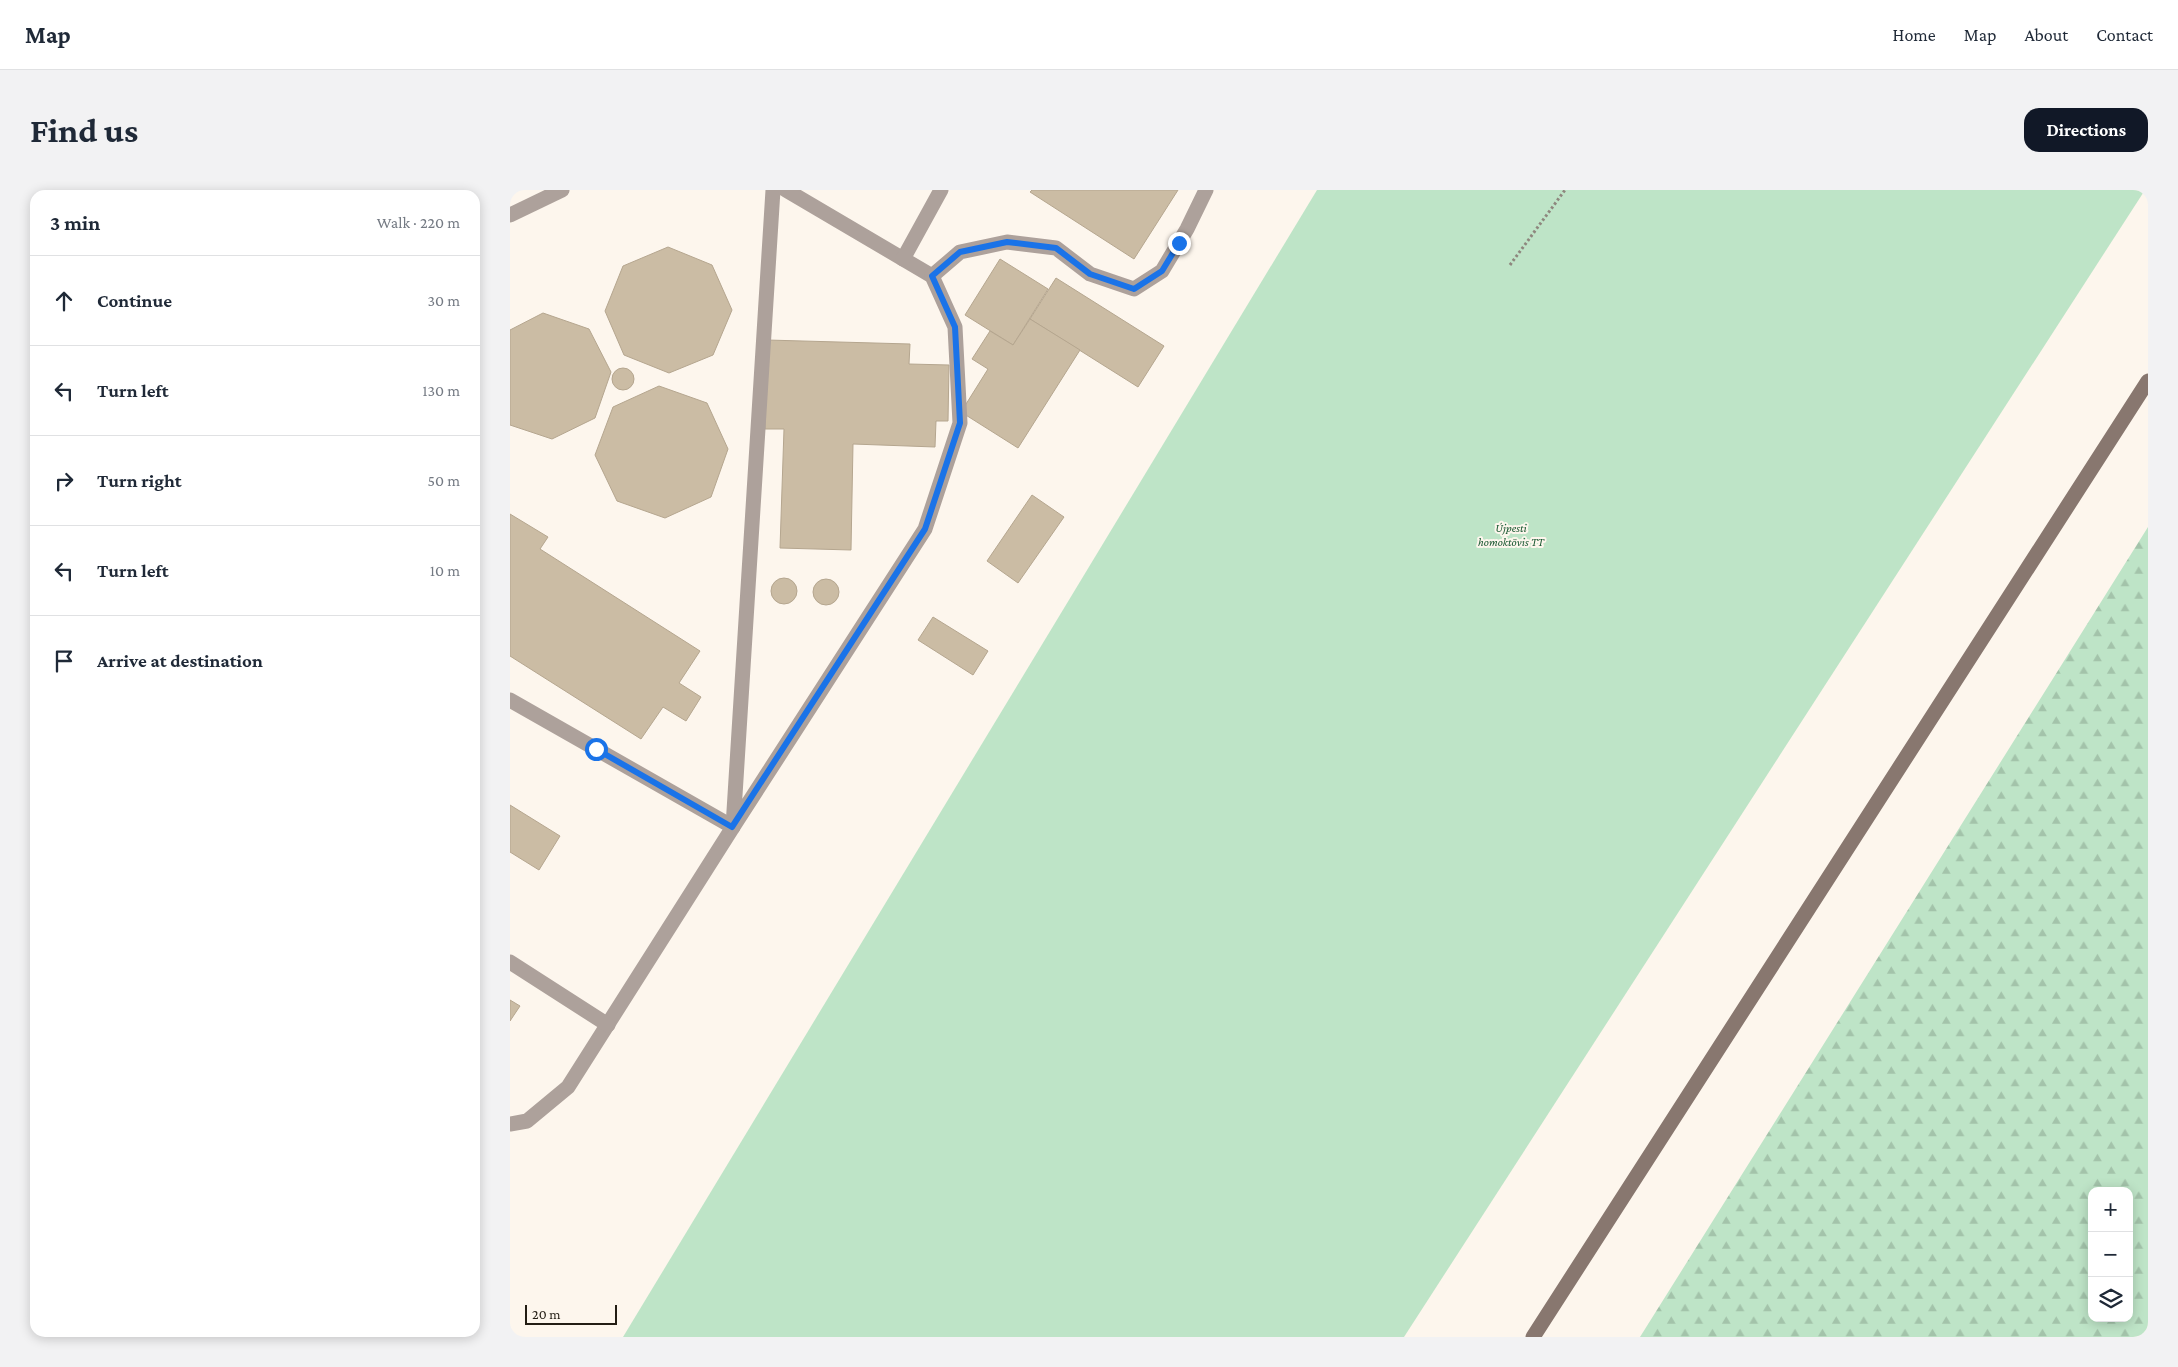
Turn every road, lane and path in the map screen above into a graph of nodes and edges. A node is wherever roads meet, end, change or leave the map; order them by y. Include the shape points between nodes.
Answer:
1 (562, 190) edge
2 (774, 190) edge
3 (786, 190) edge
4 (941, 190) edge
5 (1206, 190) edge
6 (1565, 190) edge
7 (510, 215) edge
8 (903, 259) junction
9 (1510, 265) dead end
10 (932, 276) junction
11 (2148, 381) edge
12 (510, 700) edge
13 (732, 827) junction
14 (510, 962) edge
15 (608, 1024) junction
16 (510, 1124) edge
17 (1533, 1337) edge

1 - 7 lane
2 - 13 lane
3 - 8 lane
4 - 8 lane
5 - 10 lane via 1162,271 1134,289 1090,274 1056,248 1007,242 960,252
6 - 9 path
8 - 10 lane
10 - 13 lane via 955,327 960,423 925,529
11 - 17 main road
12 - 13 lane
13 - 15 lane
14 - 15 lane
15 - 16 lane via 568,1087 527,1121

